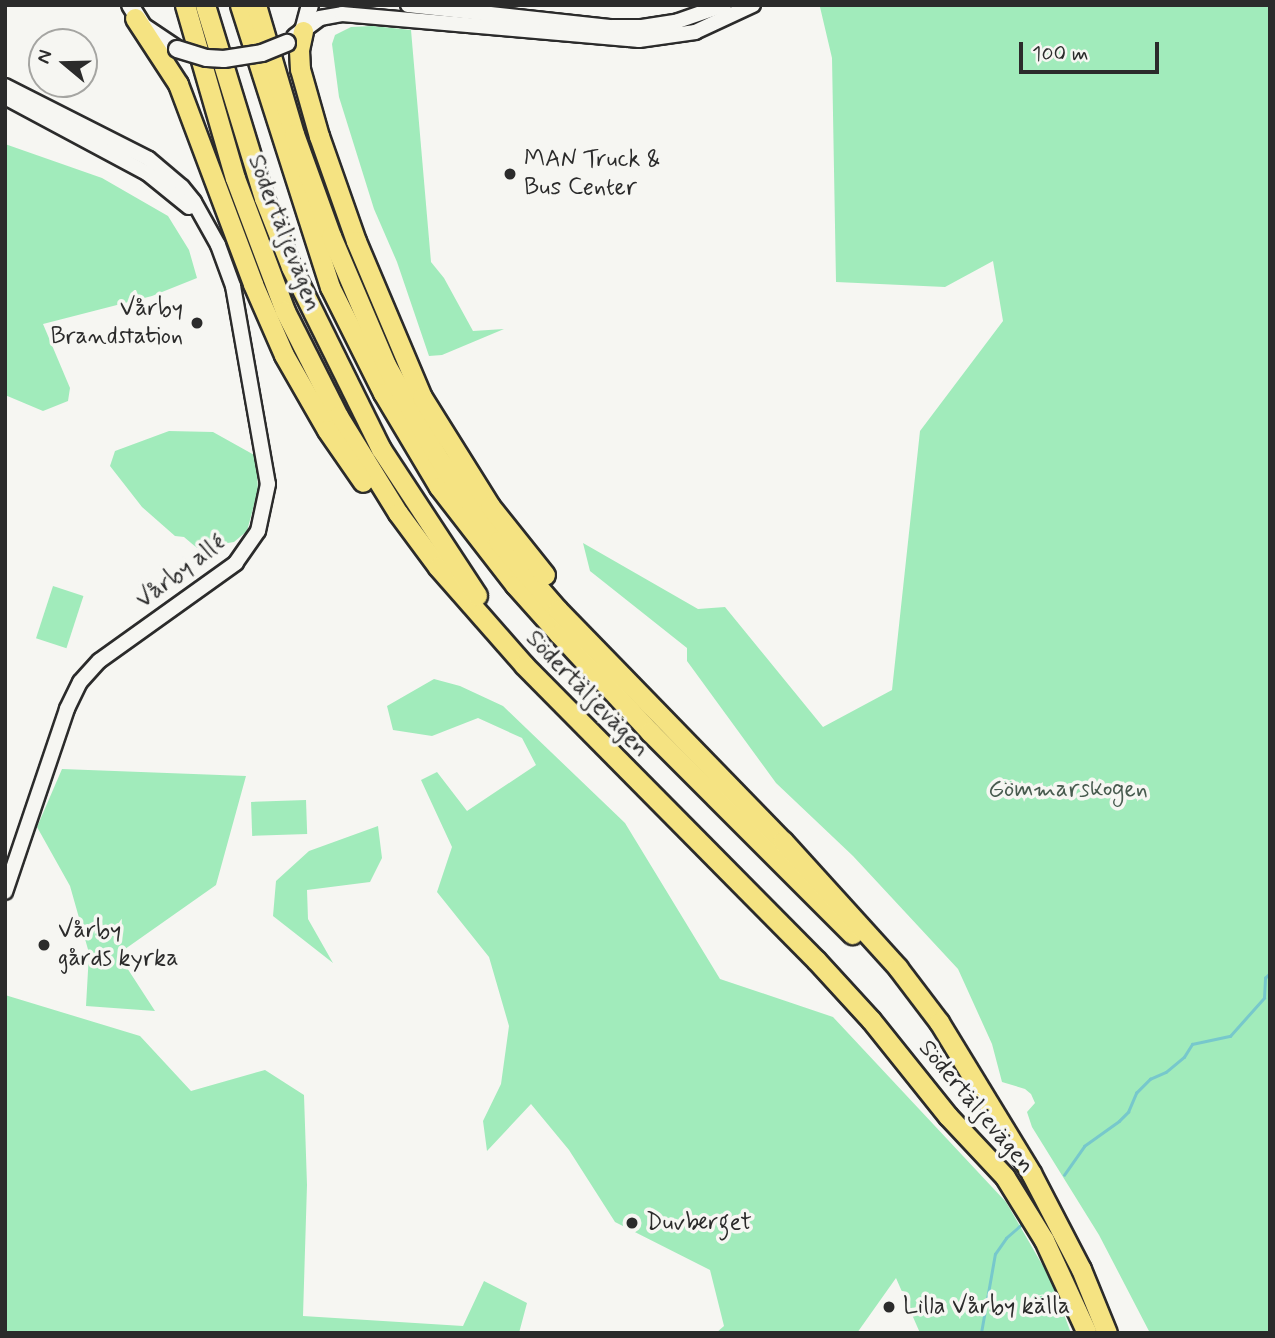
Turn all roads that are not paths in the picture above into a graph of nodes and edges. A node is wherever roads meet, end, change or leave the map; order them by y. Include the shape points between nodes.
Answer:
1 (118, 5) edge
2 (185, 5) edge
3 (205, 5) edge
4 (240, 5) edge
5 (256, 5) edge
6 (310, 5) edge
7 (408, 5) edge
8 (724, 5) edge
9 (752, 5) edge
10 (132, 11) edge
11 (303, 31) junction
12 (5, 86) edge
13 (5, 97) edge
14 (203, 219) junction
15 (438, 567) junction
16 (656, 707) junction
17 (5, 892) edge
18 (898, 968) junction
19 (832, 977) junction
20 (1087, 1333) edge
21 (1107, 1333) edge

1 - 10 main road
2 - 15 highway, Södertäljevägen via 235,178 285,311 362,457
3 - 19 highway via 257,175 291,267 357,405 440,542 513,639 817,948
4 - 18 highway via 330,287 383,393 439,487 515,585 650,732 847,931
5 - 16 highway, Södertäljevägen via 294,134 331,236 386,365 421,429 498,541 558,610
6 - 11 main road
7 - 8 street via 642,27
9 - 11 street via 695,32 639,40 342,14 320,18
10 - 11 main road, bridge via 150,32 207,58 262,53
10 - 15 highway via 178,84 253,284 300,383 371,493
11 - 16 highway via 300,69 319,136 356,241 422,397 490,506
12 - 14 street, Vårby allé via 158,165 182,187
13 - 14 street, Vårby allé via 147,173
14 - 17 street, Vårby allé via 233,286 250,368 267,472 263,518 236,563 85,675 67,709
15 - 19 highway, Södertäljevägen via 578,722
16 - 18 highway, Södertäljevägen
18 - 21 highway, Södertäljevägen via 983,1090 1081,1269
19 - 20 highway, Södertäljevägen via 947,1116 1015,1188

